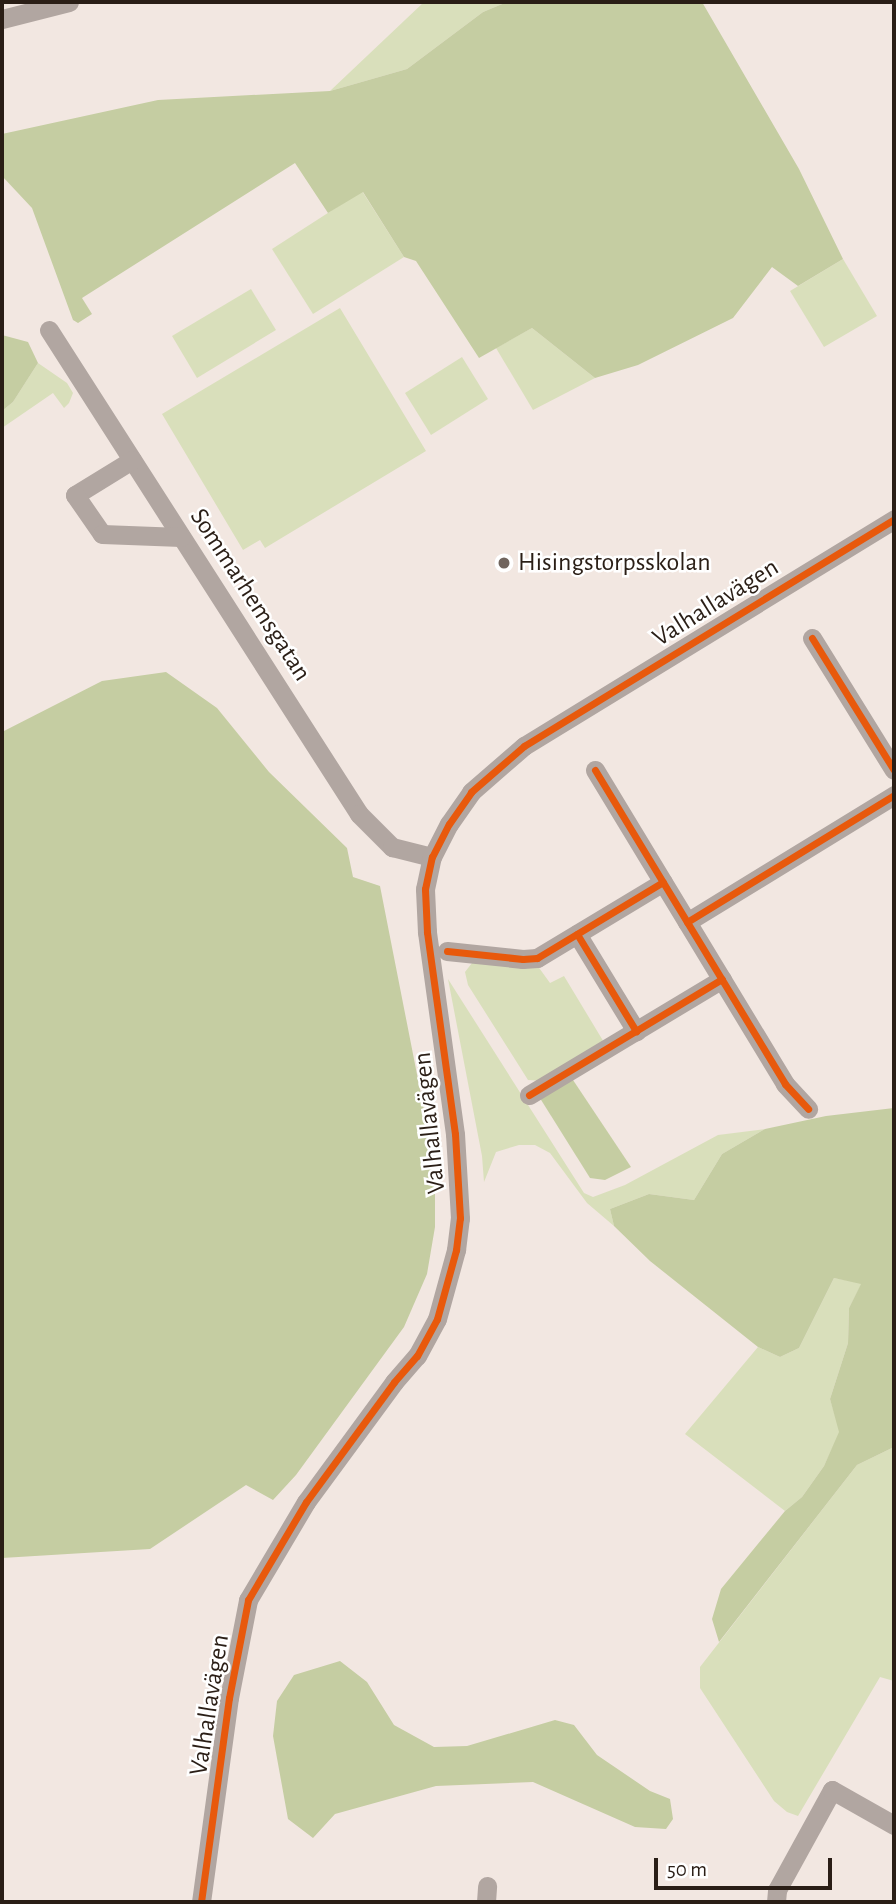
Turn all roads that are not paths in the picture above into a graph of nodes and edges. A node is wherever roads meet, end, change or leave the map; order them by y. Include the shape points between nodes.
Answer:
1 (69, 2) edge
2 (2, 19) edge
3 (49, 330) dead end
4 (132, 460) junction
5 (894, 519) edge
6 (181, 537) junction
7 (812, 638) dead end
8 (595, 770) dead end
9 (894, 772) edge
10 (894, 786) edge
11 (894, 795) edge
12 (432, 858) junction
13 (663, 882) junction
14 (687, 922) junction
15 (577, 933) junction
16 (447, 951) dead end
17 (722, 979) junction
18 (636, 1031) junction
19 (529, 1095) dead end
20 (808, 1108) dead end
21 (894, 1825) edge
22 (201, 1902) edge
23 (776, 1902) edge

1 - 2 street
3 - 4 street, Sommarhemsgatan
4 - 6 street, Sommarhemsgatan
4 - 6 street via 75,495 102,534
5 - 12 street, Valhallavägen via 524,746 471,792
6 - 12 street, Sommarhemsgatan via 359,814 393,847
7 - 9 street
8 - 13 street
9 - 10 street
11 - 14 street
12 - 22 street, Valhallavägen via 425,890 427,932 455,1134 460,1218 456,1250 437,1319 417,1356 306,1502 248,1600 229,1698
13 - 14 street
13 - 15 street
14 - 17 street
15 - 16 street via 530,960
15 - 18 street
17 - 18 street
17 - 20 street via 785,1083
18 - 19 street
21 - 23 street via 832,1790 777,1890

